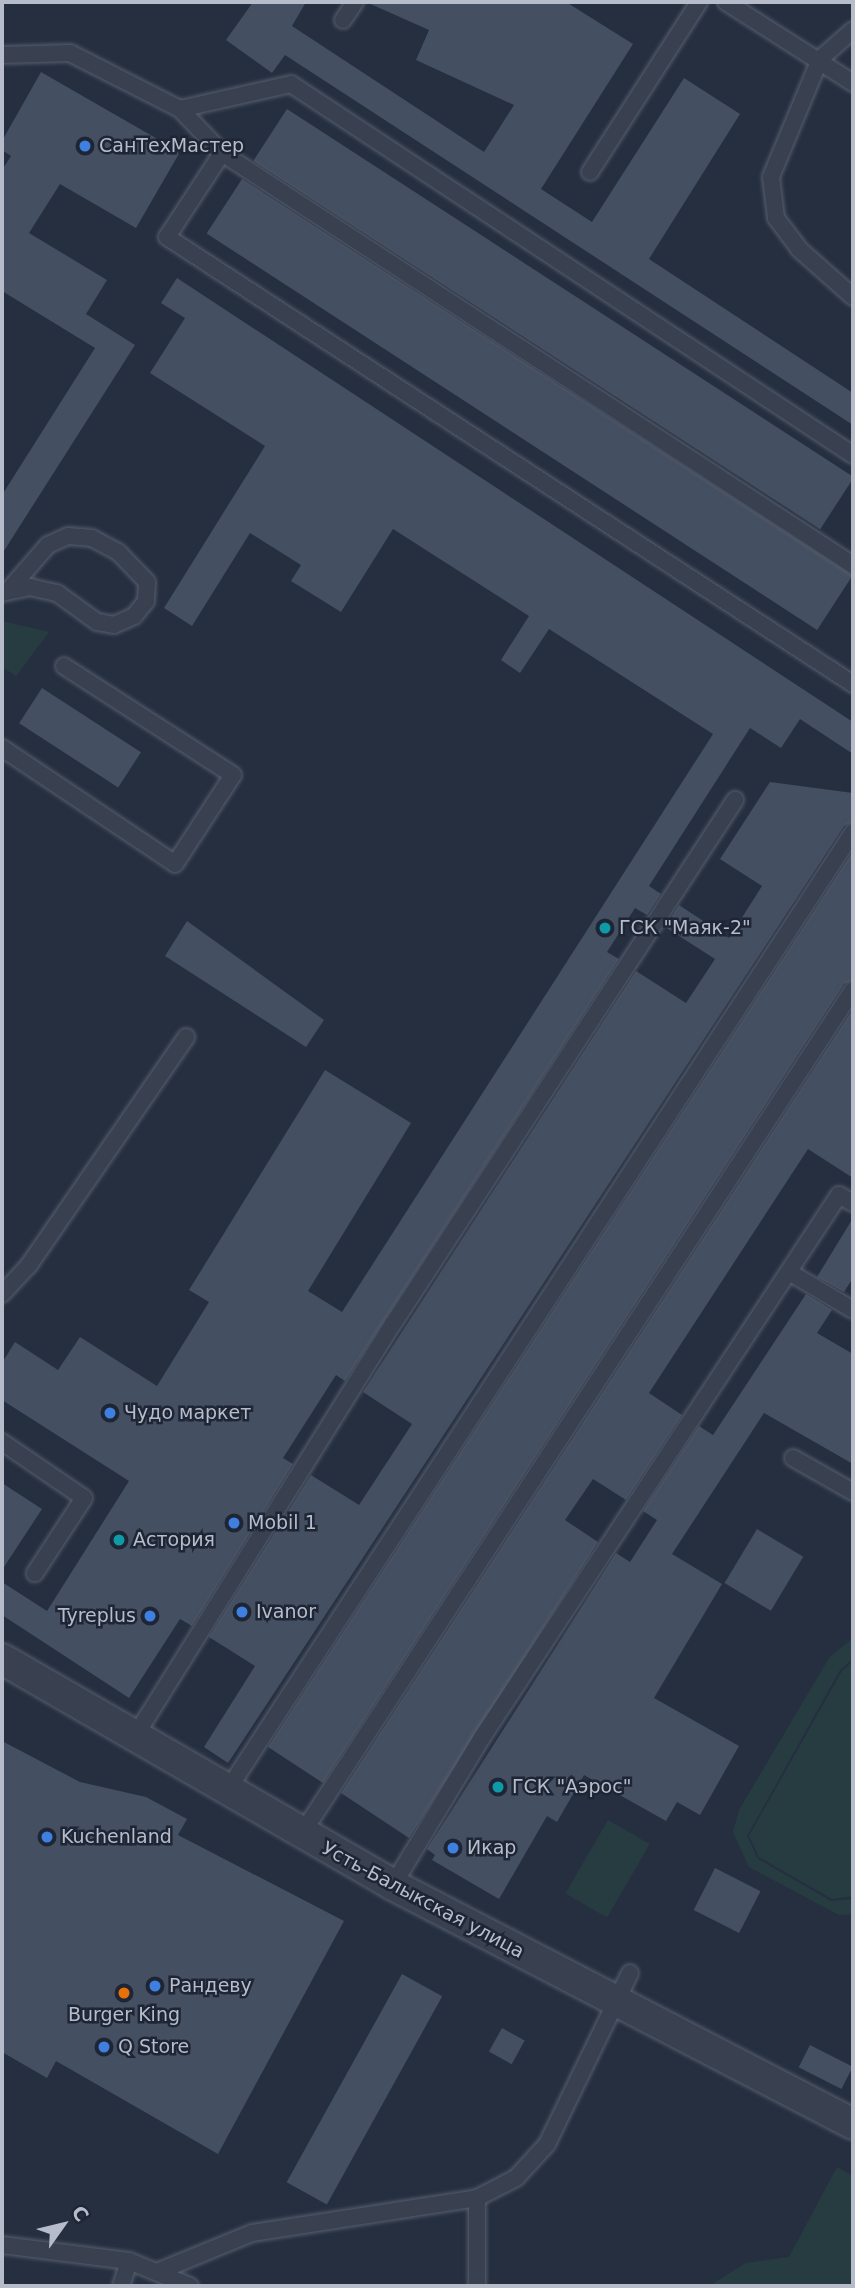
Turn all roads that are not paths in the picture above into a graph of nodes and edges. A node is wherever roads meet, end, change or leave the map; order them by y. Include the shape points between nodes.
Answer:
1 (355, 2) edge
2 (699, 2) edge
3 (726, 2) edge
4 (343, 20) dead end
5 (853, 30) edge
6 (2, 55) edge
7 (820, 59) junction
8 (853, 83) edge
9 (180, 109) junction
10 (222, 153) junction
11 (590, 172) dead end
12 (853, 297) edge
13 (853, 455) edge
14 (853, 565) edge
15 (5, 592) edge
16 (64, 666) dead end
17 (853, 684) edge
18 (2, 748) edge
19 (735, 800) dead end
20 (853, 832) edge
21 (853, 990) edge
22 (186, 1037) dead end
23 (853, 1185) edge
24 (846, 1199) edge
25 (789, 1272) junction
26 (2, 1294) edge
27 (853, 1310) edge
28 (2, 1442) edge
29 (793, 1458) dead end
30 (853, 1492) edge
31 (35, 1573) dead end
32 (2, 1659) edge
33 (134, 1738) junction
34 (226, 1791) junction
35 (301, 1835) junction
36 (393, 1885) junction
37 (630, 1973) dead end
38 (617, 2003) junction
39 (853, 2122) edge
40 (477, 2198) junction
41 (2, 2245) edge
42 (129, 2261) junction
43 (157, 2272) junction
44 (121, 2286) edge
45 (190, 2286) edge
46 (477, 2286) edge

1 - 4 lane
2 - 11 lane
3 - 7 lane
5 - 7 lane
6 - 9 lane via 70,53
7 - 8 lane
7 - 12 lane via 771,177 776,218 799,249
9 - 10 lane
9 - 13 lane via 291,84
10 - 14 lane
10 - 17 lane via 167,237
15 - 15 lane via 30,587 57,593 97,622 114,625 134,616 146,601 147,582 118,552 92,538 68,536 48,545
16 - 18 lane via 233,775 176,864
19 - 33 lane via 356,1381
20 - 34 lane
21 - 35 lane
22 - 26 lane via 29,1265
23 - 24 lane
24 - 25 lane
25 - 27 lane
25 - 36 lane via 481,1739
28 - 31 lane via 84,1498
29 - 30 lane
32 - 33 street, Усть-Балыкская улица
33 - 34 street, Усть-Балыкская улица
34 - 35 street, Усть-Балыкская улица
35 - 36 street, Усть-Балыкская улица
36 - 38 street, Усть-Балыкская улица
37 - 38 lane
38 - 39 street, Усть-Балыкская улица
38 - 40 lane via 547,2144 516,2178
40 - 43 lane via 252,2233
40 - 46 lane
41 - 42 lane
42 - 43 lane
42 - 44 lane
43 - 45 lane

